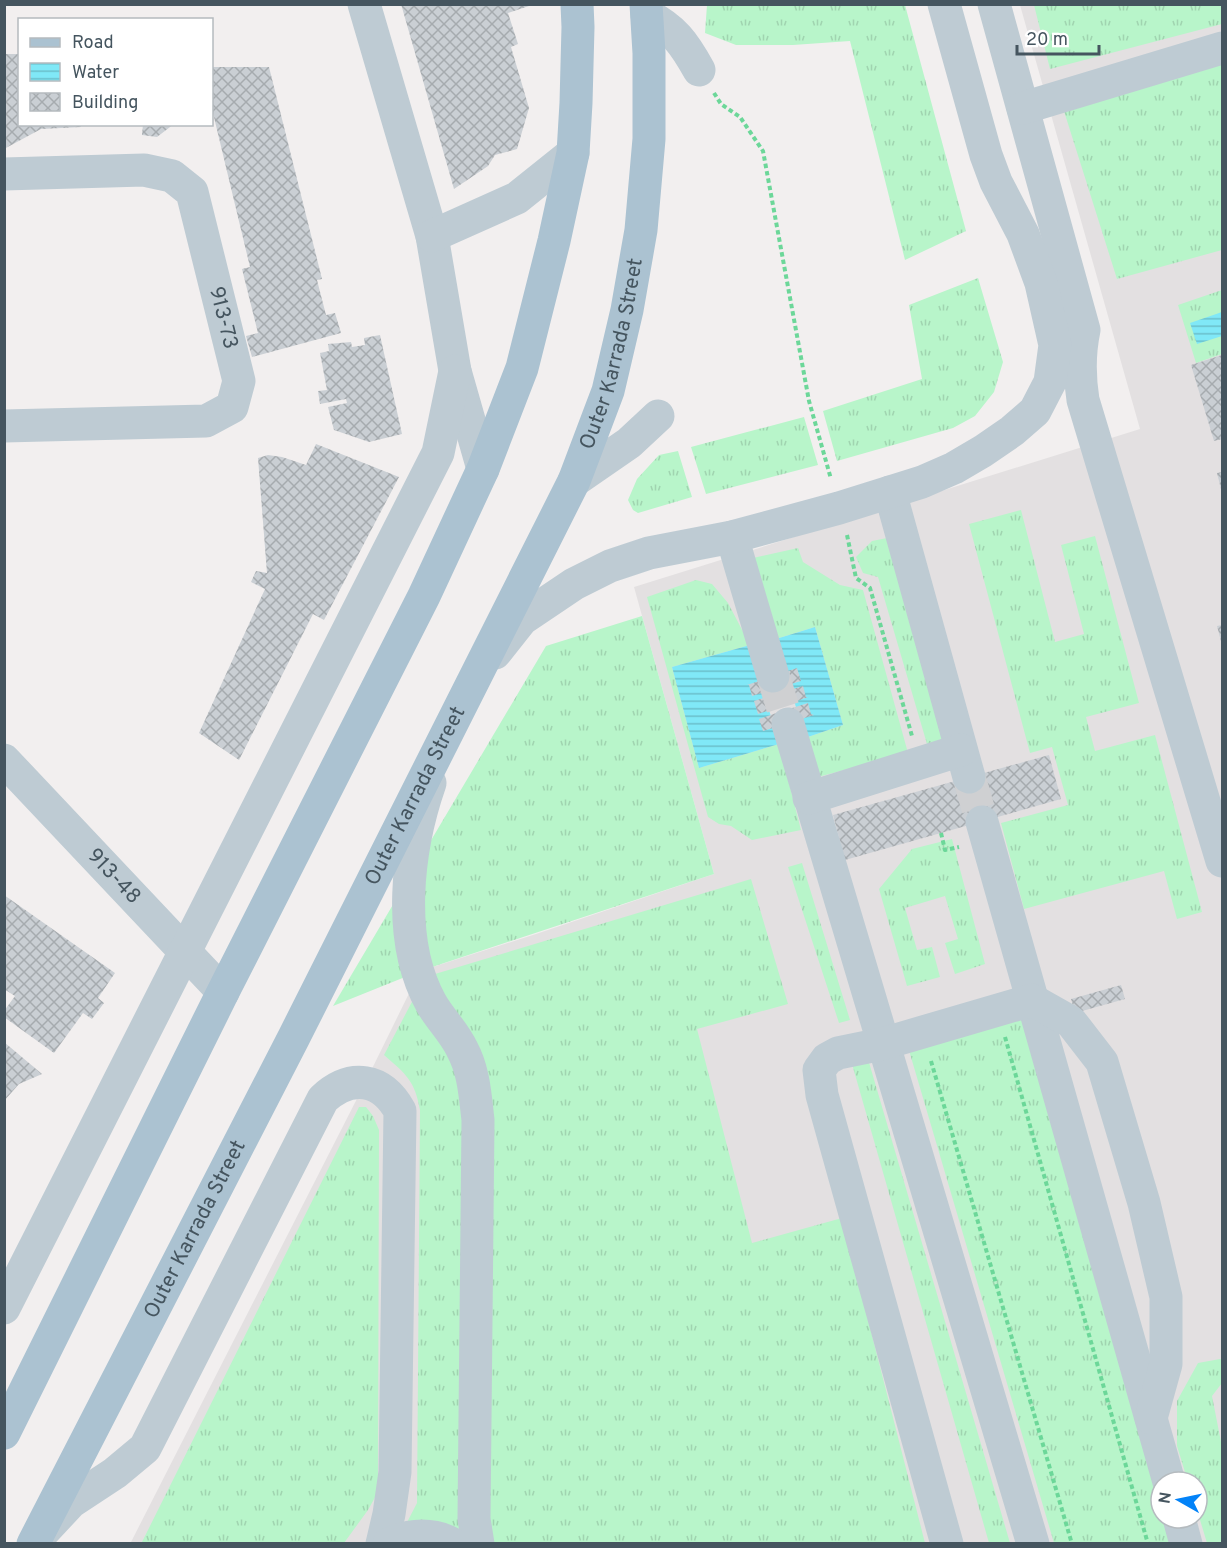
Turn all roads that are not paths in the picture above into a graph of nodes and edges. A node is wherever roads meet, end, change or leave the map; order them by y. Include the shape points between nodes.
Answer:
1 (364, 4) edge
2 (577, 4) edge
3 (944, 4) edge
4 (960, 4) edge
5 (994, 4) edge
6 (646, 10) edge
7 (1222, 48) edge
8 (699, 70) road end
9 (1023, 108) junction
10 (573, 153) junction
11 (4, 174) edge
12 (1046, 192) junction
13 (432, 236) junction
14 (1027, 245) junction
15 (1080, 351) junction
16 (455, 371) junction
17 (1050, 382) junction
18 (658, 416) dead end
19 (4, 426) edge
20 (483, 470) junction
21 (574, 481) junction
22 (890, 492) junction
23 (732, 537) junction
24 (773, 676) tunnel mouth
25 (466, 697) junction
26 (788, 724) tunnel mouth
27 (451, 726) junction
28 (4, 760) edge
29 (809, 798) junction
30 (981, 822) tunnel mouth
31 (1222, 861) edge
32 (185, 953) junction
33 (223, 992) junction
34 (1032, 1000) junction
35 (882, 1044) junction
36 (4, 1308) edge
37 (1151, 1418) junction
38 (5, 1432) edge
39 (1166, 1470) edge
40 (34, 1544) edge
41 (382, 1544) edge
42 (389, 1544) edge
43 (453, 1544) edge
44 (478, 1544) edge
45 (947, 1544) edge
46 (1033, 1544) edge

1 - 13 street
2 - 10 main road
3 - 14 street via 986,155
4 - 14 street via 971,28 1007,149
5 - 9 street
6 - 8 street via 684,43
6 - 21 main road, Outer Karrada Street via 649,139 641,230 608,391
7 - 9 street
9 - 12 street
10 - 13 street via 517,198
10 - 20 main road via 522,368
11 - 19 street, 913-73 via 144,170 172,176 192,192 239,381 232,408 206,421
12 - 14 street via 1045,232
12 - 15 street via 1084,330
13 - 16 street
14 - 17 street via 1041,283 1055,345
15 - 17 street via 1071,373
15 - 31 street via 1079,376 1089,422
16 - 20 street
16 - 32 street via 438,453
17 - 22 street via 1035,411 983,451 933,477
18 - 21 street via 629,443
20 - 33 main road via 424,596
21 - 25 main road, Outer Karrada Street
22 - 23 street
22 - 29 street via 965,764 920,762
23 - 24 street
23 - 25 street via 650,554 610,566 574,584 522,619
25 - 27 main road, Outer Karrada Street
26 - 29 street
27 - 40 main road, Outer Karrada Street
27 - 44 street via 425,798 412,855 409,908 412,947 423,985 462,1048 473,1077 478,1120 474,1519
28 - 32 street, 913-48
29 - 35 street
30 - 34 street
32 - 33 street, 913-48
32 - 36 street
33 - 38 main road
34 - 35 street
34 - 37 street
34 - 37 street via 1071,1022 1102,1062 1144,1203 1166,1297 1166,1364
35 - 45 street via 827,1059 819,1070 822,1095
35 - 46 street
37 - 39 street
40 - 41 street via 70,1502 145,1448 323,1098 350,1082 380,1087 400,1111 395,1472
42 - 43 street via 427,1536

